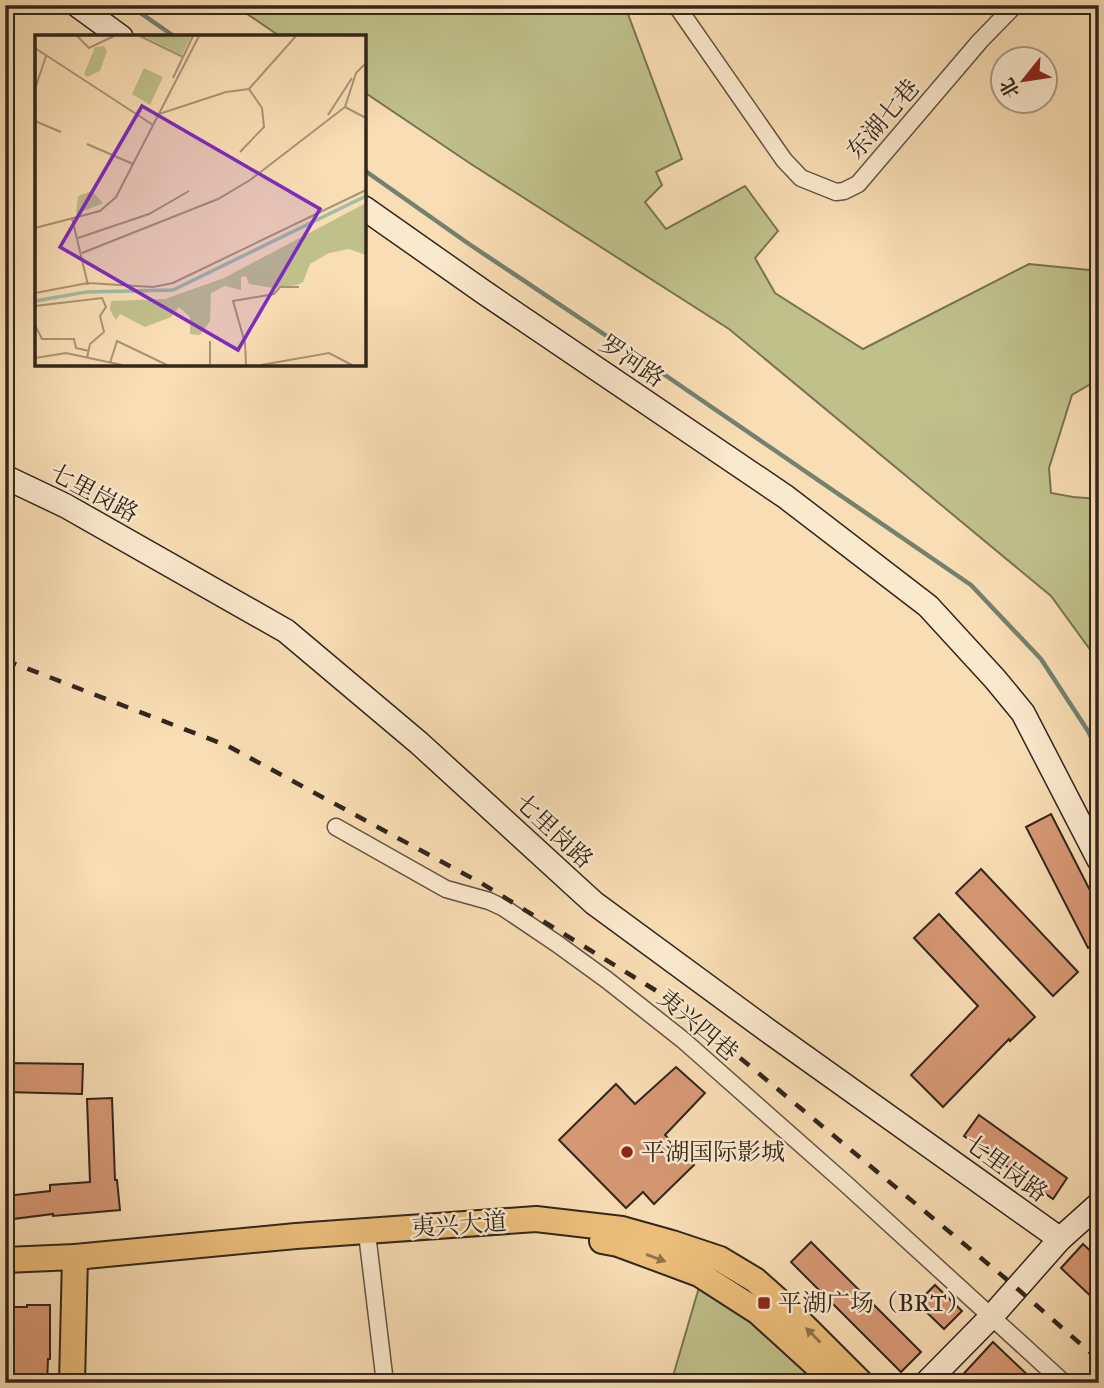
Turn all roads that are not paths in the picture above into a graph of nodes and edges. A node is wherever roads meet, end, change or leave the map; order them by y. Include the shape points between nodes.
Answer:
1 (77, 5) edge
2 (676, 5) edge
3 (1015, 5) edge
4 (118, 35) edge
5 (366, 209) edge
6 (5, 477) edge
7 (869, 561) junction
8 (337, 827) dead end
9 (1099, 836) edge
10 (1099, 860) edge
11 (1099, 1204) edge
12 (1060, 1240) junction
13 (368, 1242) junction
14 (5, 1260) edge
15 (75, 1263) junction
16 (5, 1276) edge
17 (992, 1316) junction
18 (72, 1383) edge
19 (385, 1383) edge
20 (836, 1383) edge
21 (861, 1383) edge
22 (926, 1383) edge
23 (1064, 1383) edge

1 - 4 street
2 - 3 street, 东湖七巷 via 784,160 801,178 835,192 858,184
5 - 7 street, 罗河路 via 786,497
6 - 12 street, 七里岗路 via 66,506 286,631 419,743 594,903
7 - 9 street, 罗河路 via 933,596 1009,676 1030,705
7 - 10 street, 罗河路 via 928,606 1023,713
8 - 17 street, 夷兴四巷 via 446,889 504,908 607,980 682,1040
11 - 12 street
12 - 17 street
13 - 15 main road, 夷兴大道
13 - 19 street
13 -> 20 main road, 夷兴大道 via 536,1231 618,1244 699,1275 758,1312
14 - 15 main road, 夷兴大道
15 - 16 main road, 夷兴大道
15 - 18 main road
21 -> 15 main road, 夷兴大道 via 755,1280 720,1259 622,1229 536,1219 296,1236
17 - 22 street
17 - 23 street, 夷兴四巷

